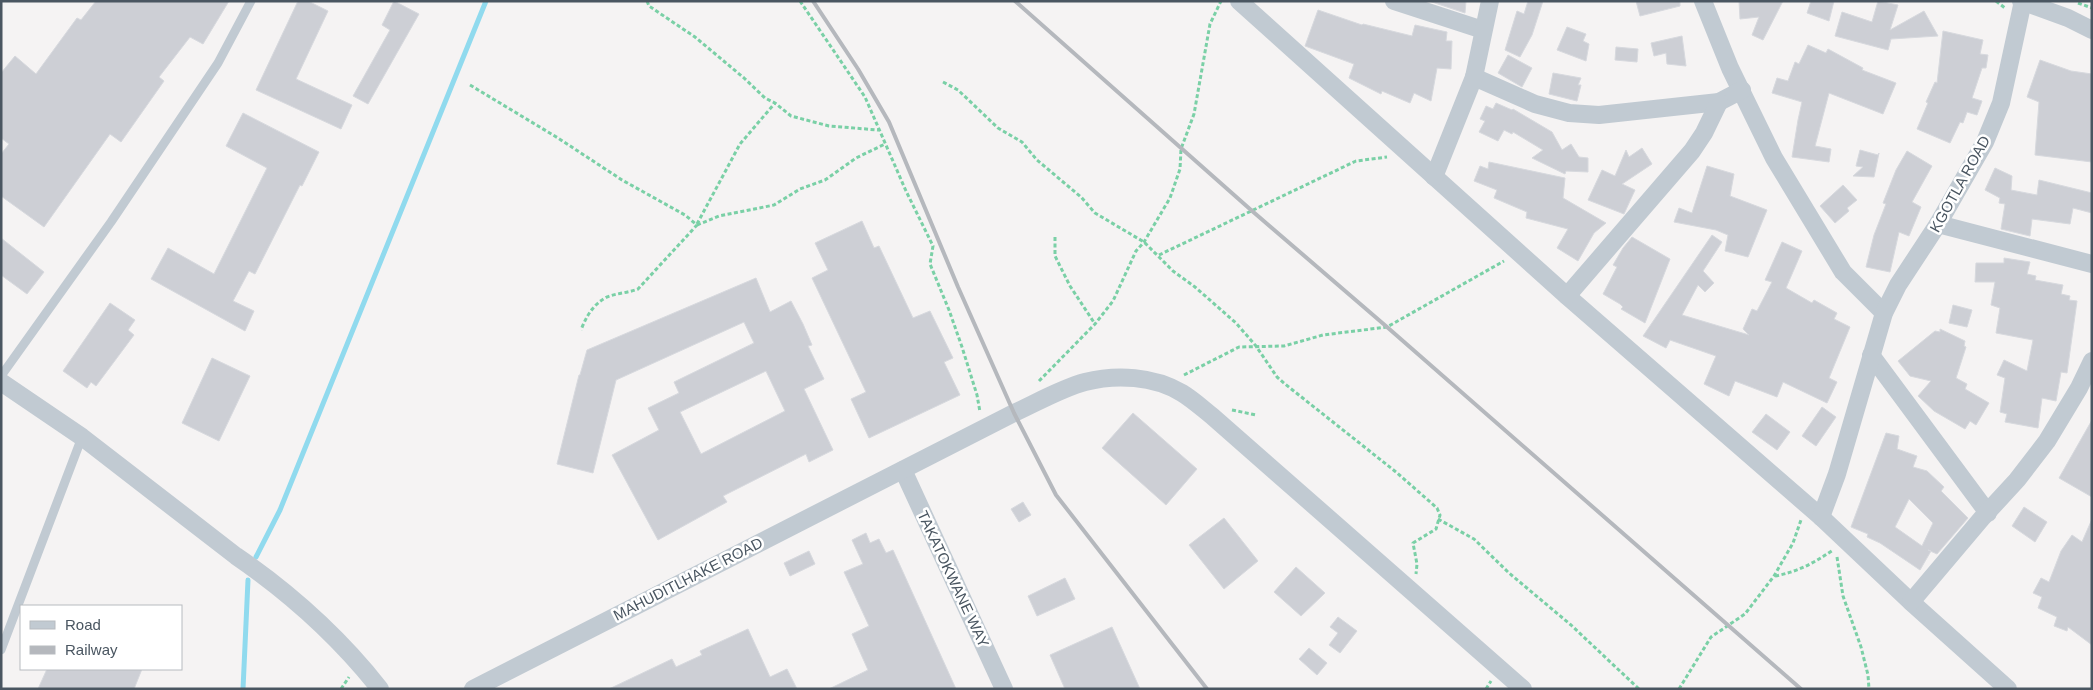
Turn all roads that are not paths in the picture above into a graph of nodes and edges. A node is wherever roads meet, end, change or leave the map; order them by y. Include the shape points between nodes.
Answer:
1 (251, 1) edge
2 (1239, 1) edge
3 (1394, 1) edge
4 (1490, 1) edge
5 (1703, 1) edge
6 (2022, 1) edge
7 (1483, 30) junction
8 (2092, 30) edge
9 (1474, 77) junction
10 (1742, 90) junction
11 (1719, 102) junction
12 (1434, 178) junction
13 (1938, 224) junction
14 (2092, 264) edge
15 (1567, 296) junction
16 (1884, 313) junction
17 (1871, 356) junction
18 (2092, 361) edge
19 (1, 376) edge
20 (1, 382) edge
21 (82, 437) junction
22 (903, 470) junction
23 (1988, 513) junction
24 (1821, 517) junction
25 (1911, 602) junction
26 (1, 650) edge
27 (380, 689) edge
28 (473, 689) edge
29 (1004, 689) edge
30 (1523, 689) edge
31 (2008, 689) edge

1 - 19 lane via 218,64
2 - 12 street
3 - 7 street
4 - 7 street
5 - 10 street
6 - 8 street
6 - 13 street, KGOTLA ROAD via 2001,103 1985,142
7 - 9 street
9 - 11 street via 1535,104 1582,114 1611,115
9 - 12 street
10 - 11 street
10 - 16 street via 1774,158 1831,254 1843,272
11 - 15 street via 1692,151
12 - 15 street
13 - 14 street
13 - 16 street, KGOTLA ROAD via 1898,285
15 - 24 street
16 - 17 street, KGOTLA ROAD
17 - 23 street
17 - 24 street, KGOTLA ROAD via 1837,474
18 - 23 street via 2048,441
20 - 21 street
21 - 26 lane
21 - 27 street via 313,616 359,662
22 - 28 street, MAHUDITLHAKE ROAD
22 - 29 street, TAKATOKWANE WAY
22 - 30 street, MAHUDITLHAKE ROAD via 1014,412 1084,382 1116,377 1150,380 1181,392 1212,416
23 - 25 street
24 - 25 street
25 - 31 street

